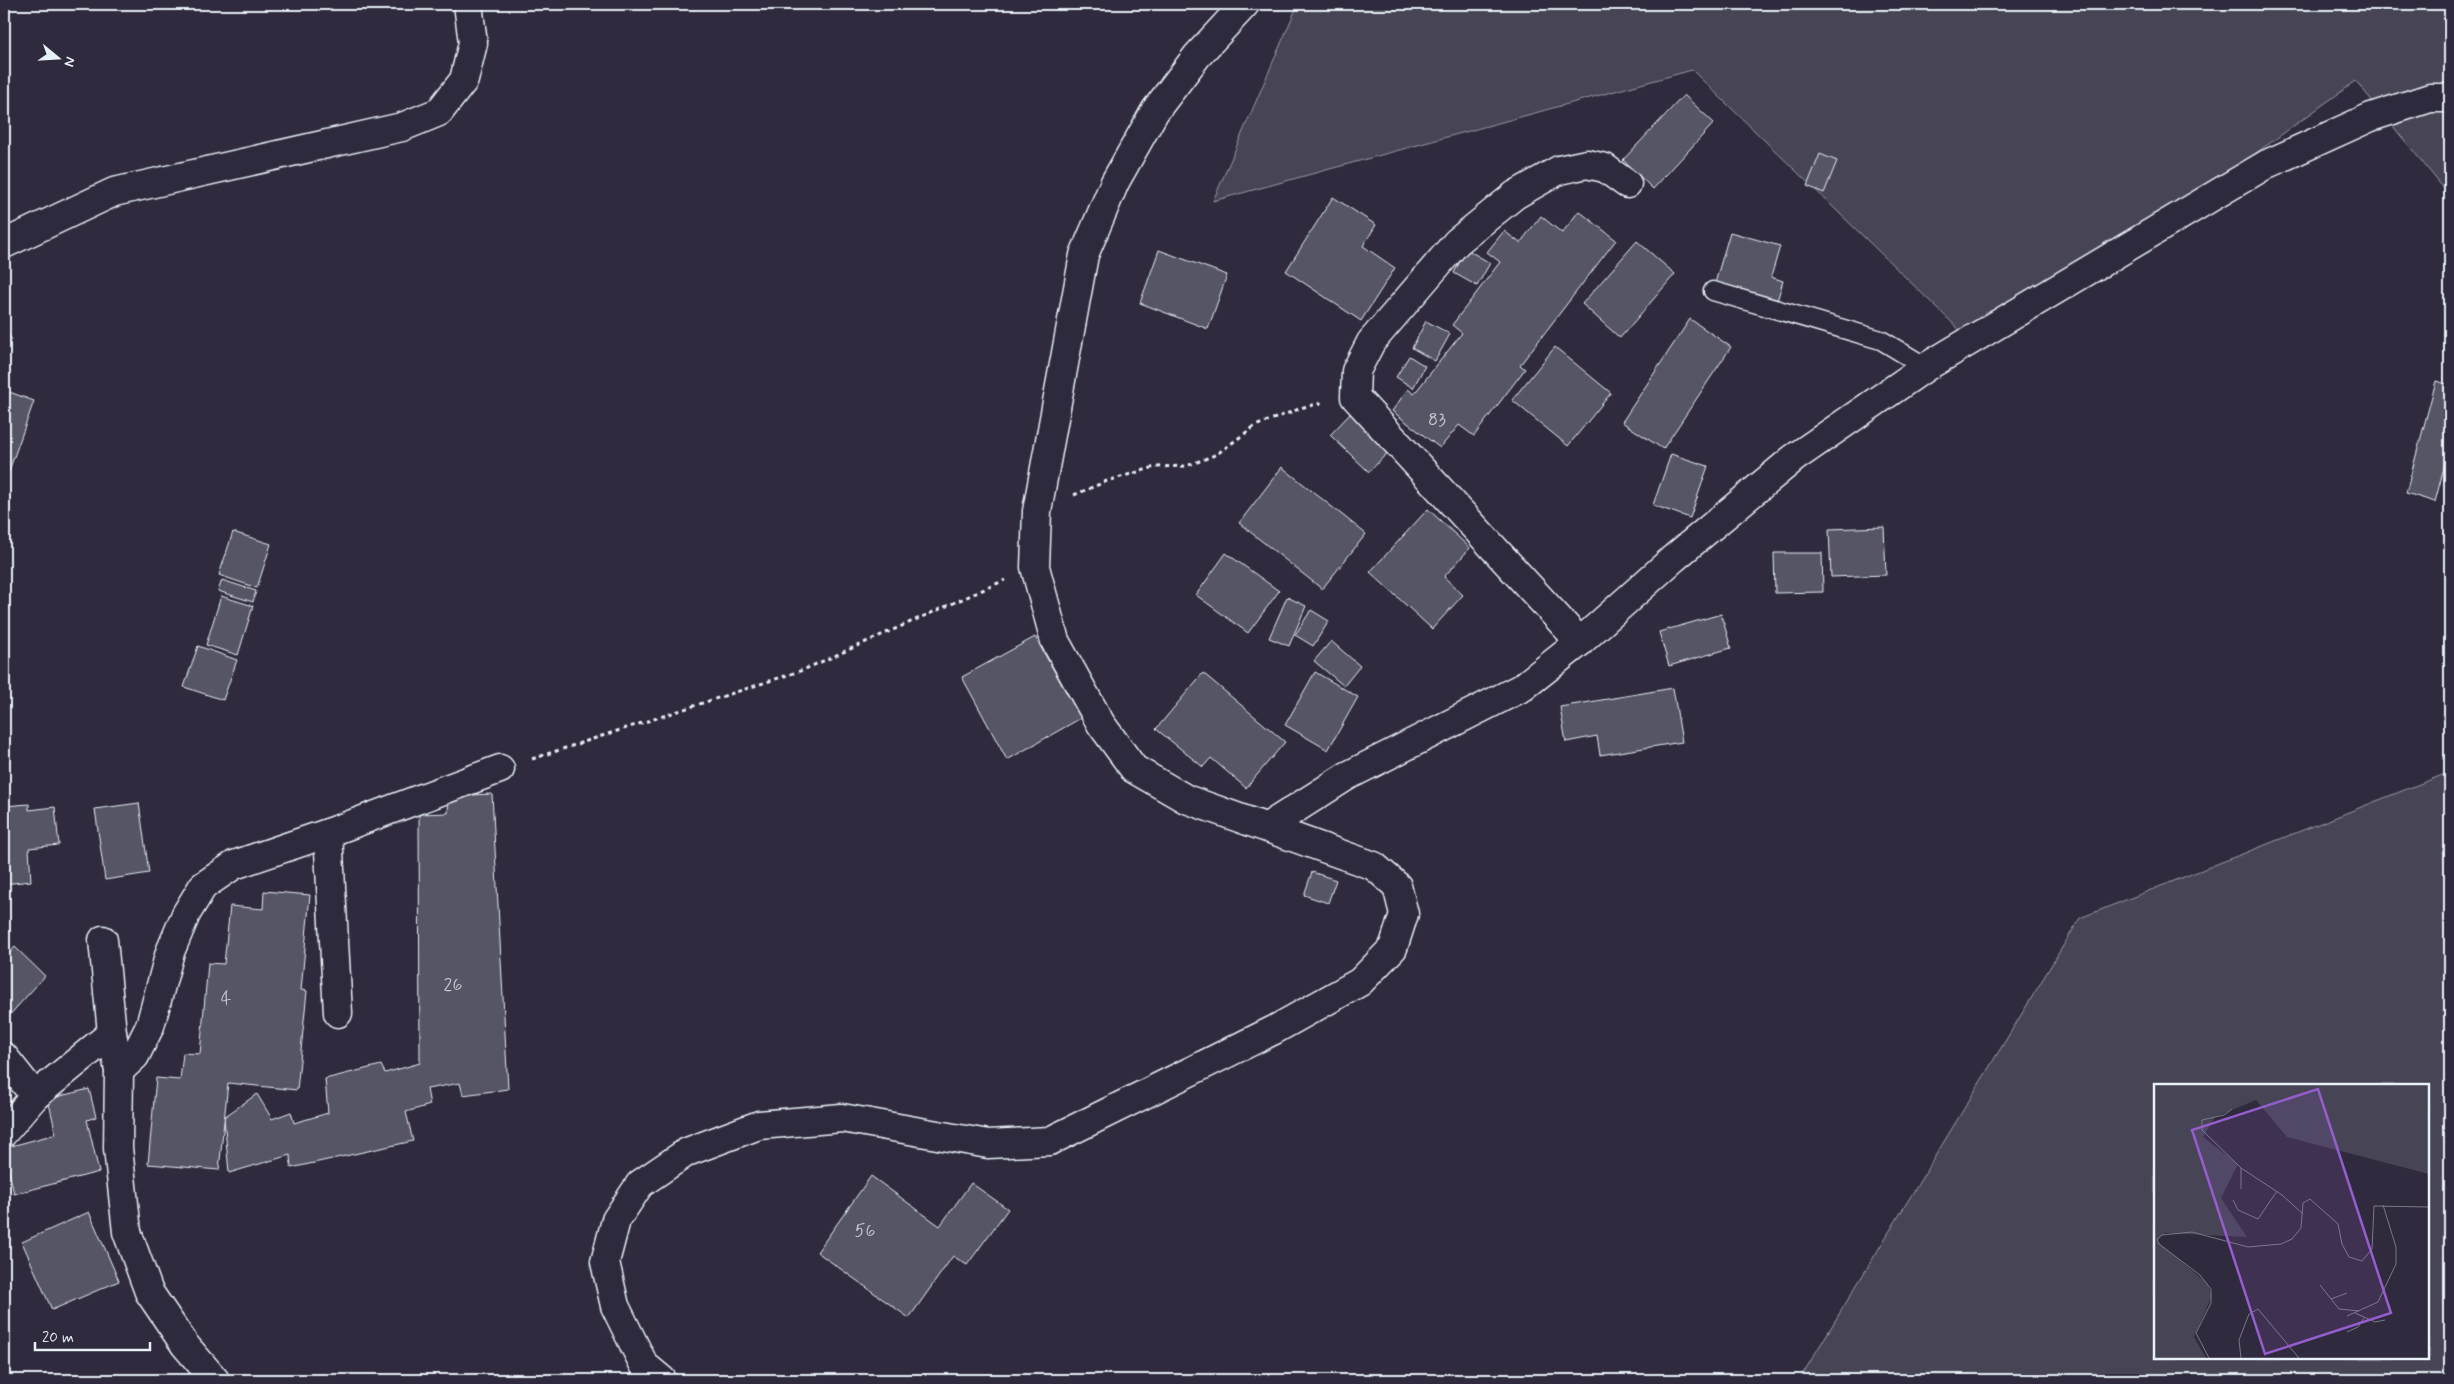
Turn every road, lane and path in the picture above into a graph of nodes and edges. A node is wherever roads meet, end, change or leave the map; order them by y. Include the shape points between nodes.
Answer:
1 (468, 4) edge
2 (1245, 4) edge
3 (2450, 98) edge
4 (1627, 184) dead end
5 (4, 244) edge
6 (1713, 291) dead end
7 (1926, 367) junction
8 (1355, 397) junction
9 (1037, 511) junction
10 (1035, 566) junction
11 (1580, 642) junction
12 (500, 769) joint
13 (1266, 827) junction
14 (328, 833) junction
15 (103, 940) dead end
16 (338, 1013) dead end
17 (112, 1033) junction
18 (4, 1057) edge
19 (119, 1071) junction
20 (34, 1096) junction
21 (4, 1132) edge
22 (215, 1380) edge
23 (662, 1380) edge

1 - 5 street via 473,43 464,80 439,112 383,132 114,192
2 - 9 street via 1197,56 1155,111 1115,182 1084,255
3 - 7 street via 2430,98 2371,117 2267,164
4 - 8 street via 1605,168 1587,164 1559,170 1515,195 1457,242 1371,342 1356,371
6 - 7 lane via 1881,340
7 - 11 street via 1794,458
8 - 9 path via 1304,407 1255,426 1217,454 1187,466 1155,467 1107,481
8 - 11 street
9 - 10 street
10 - 12 path via 803,670
10 - 13 street via 1055,641 1101,724 1134,769 1186,799
11 - 13 street via 1523,686 1347,776
12 - 14 street
13 - 23 street via 1374,866 1397,886 1404,914 1393,948 1360,982 1274,1030 1050,1142 988,1144 842,1118 759,1125 687,1152 640,1184 616,1220 605,1262 615,1306 644,1365
14 - 16 street
14 - 19 street via 234,865 204,886 186,914 170,952 150,1026 136,1056
15 - 17 street
17 - 19 street
17 - 20 street
18 - 20 street
19 - 22 street via 118,1148 127,1232 149,1292 185,1345
20 - 21 street

